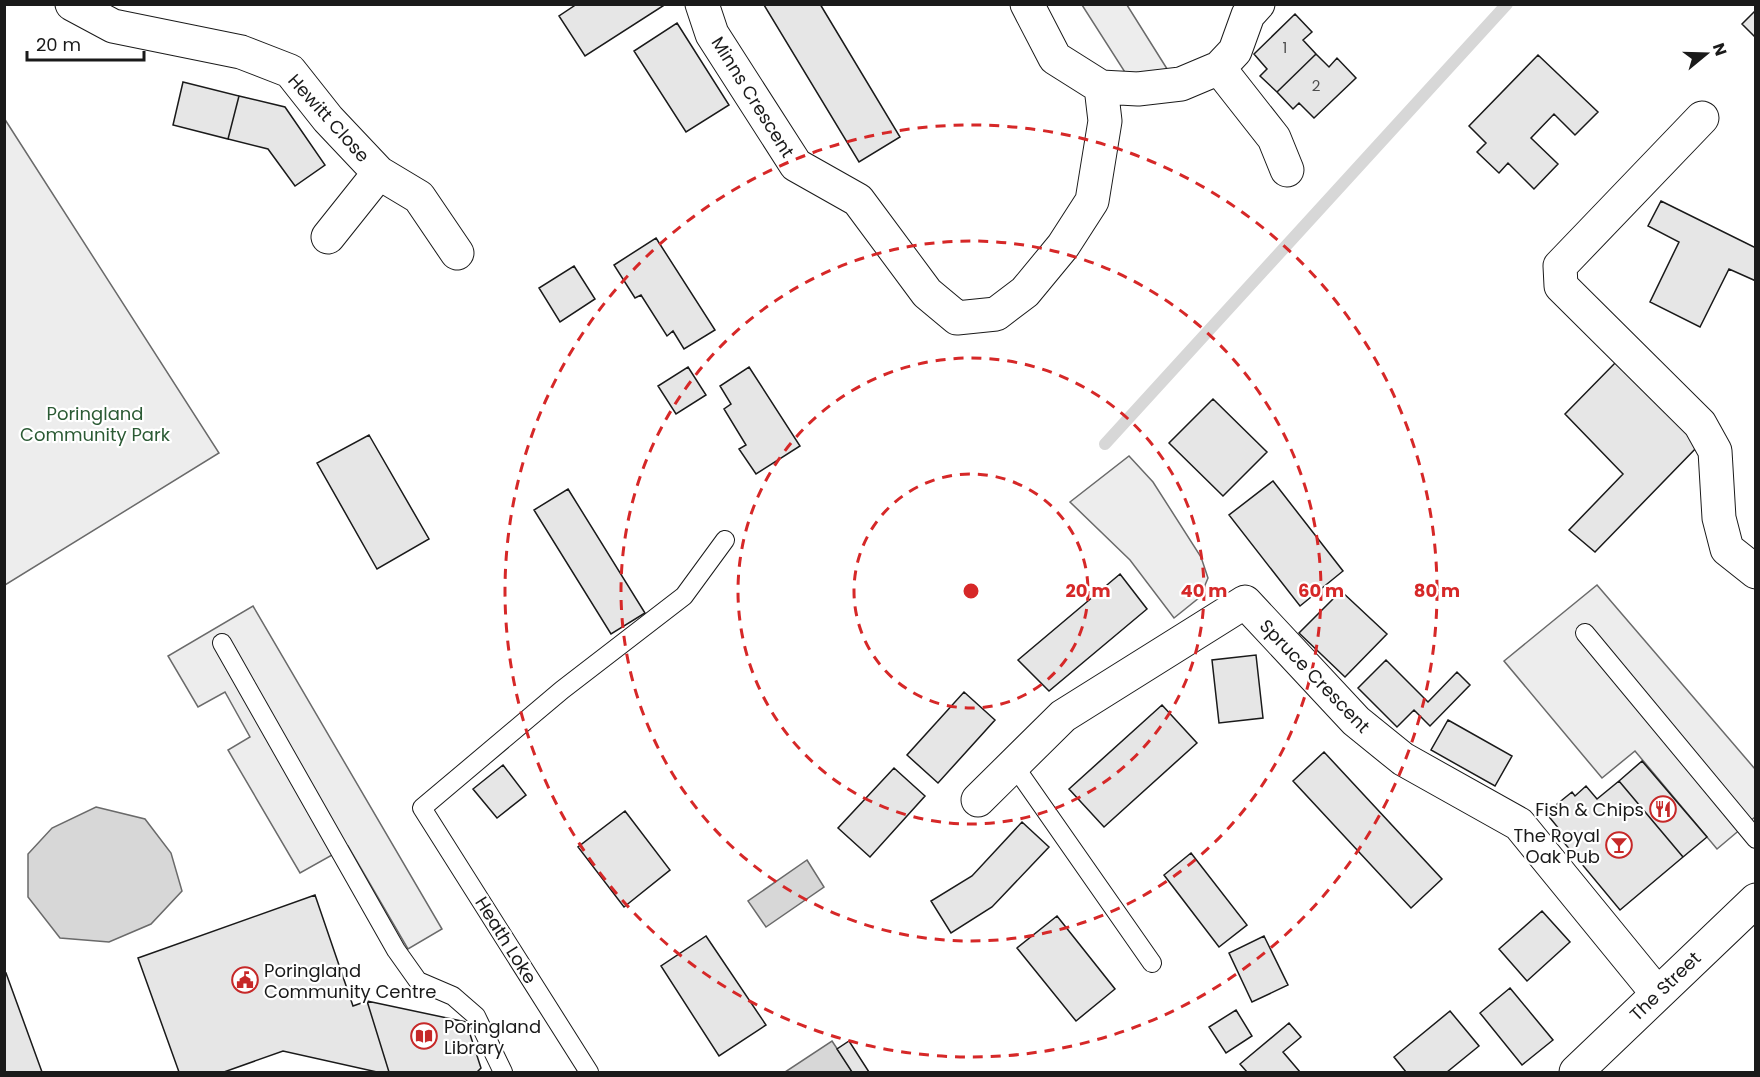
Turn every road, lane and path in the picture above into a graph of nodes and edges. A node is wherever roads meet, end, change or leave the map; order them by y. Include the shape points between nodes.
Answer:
1 (72, 4) edge
2 (702, 4) edge
3 (1027, 4) edge
4 (1258, 4) edge
5 (1219, 68) junction
6 (1101, 87) junction
7 (1702, 118) dead end
8 (1287, 170) dead end
9 (379, 173) junction
10 (328, 237) dead end
11 (457, 253) dead end
12 (725, 540) dead end
13 (1755, 572) edge
14 (1585, 633) dead end
15 (222, 643) dead end
16 (1012, 764) junction
17 (978, 800) dead end
18 (1755, 839) edge
19 (1755, 900) edge
20 (1152, 963) dead end
21 (1657, 993) junction
22 (503, 1072) edge
23 (589, 1072) edge
24 (1576, 1072) edge

1 - 9 street, Hewitt Close via 113,26 241,52 290,71
2 - 6 street, Minns Crescent via 712,34 796,165 858,200 927,293 957,318 996,314 1025,292 1092,201 1105,121
3 - 6 street via 1055,58
4 - 5 street via 1248,15 1235,51
5 - 6 street via 1181,84 1138,89
5 - 8 street via 1274,138
7 - 13 street via 1560,266 1561,286 1700,424 1715,452 1719,518 1726,549
9 - 10 street, Hewitt Close
9 - 11 street, Hewitt Close via 419,197
12 - 23 lane, Heath Loke via 684,596 561,690 422,808
14 - 18 lane
15 - 22 lane via 396,950 418,981 453,996 476,1016
16 - 17 street, Spruce Crescent
16 - 20 lane
16 - 21 street, Spruce Crescent via 1062,716 1245,602 1364,728 1403,759 1519,824
19 - 21 street, The Street
21 - 24 street, The Street

